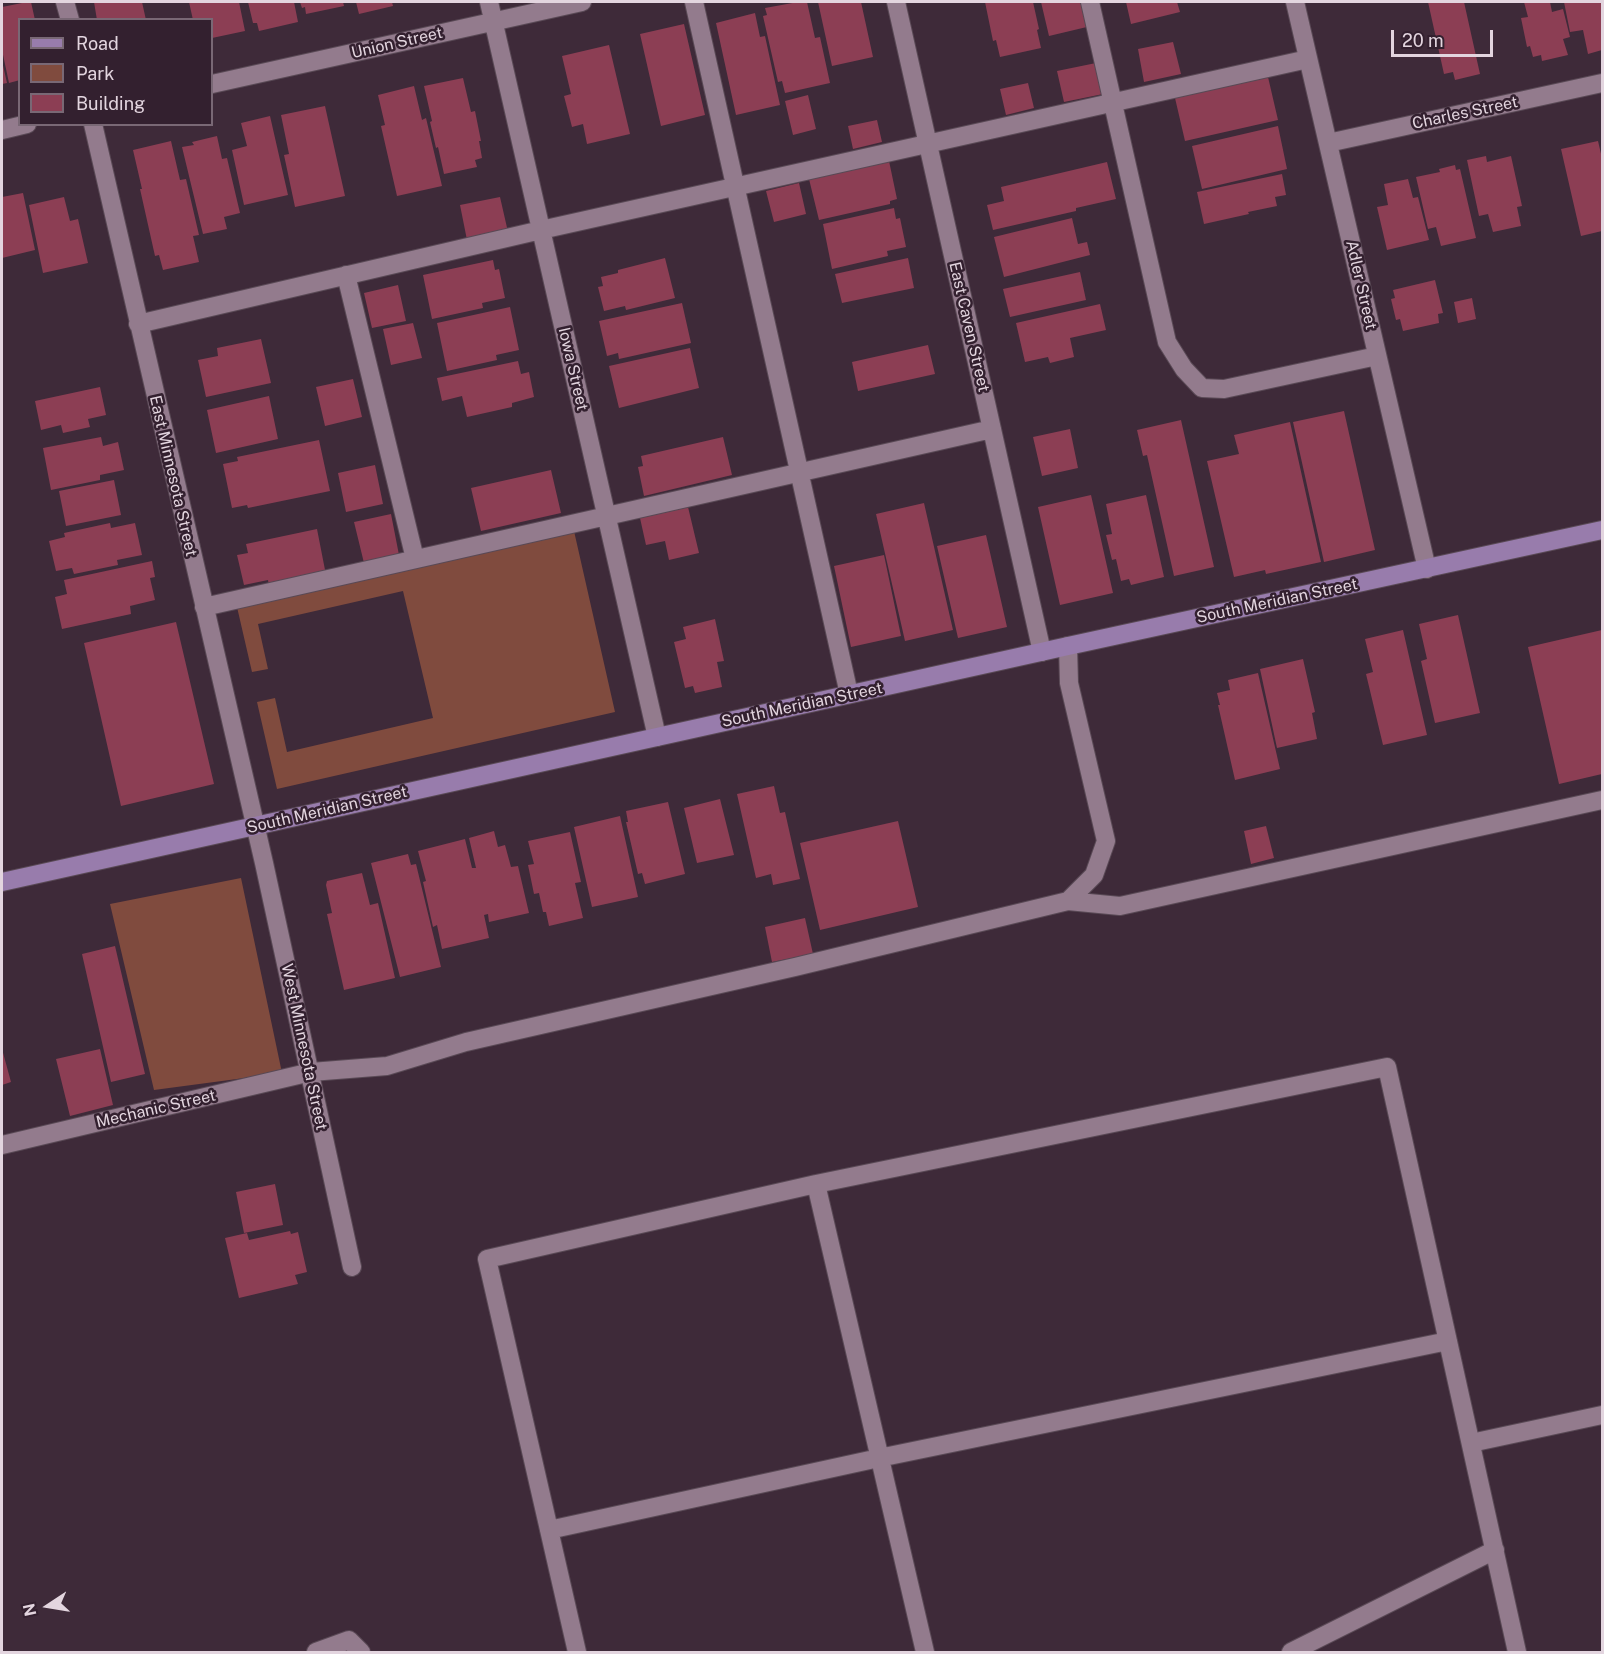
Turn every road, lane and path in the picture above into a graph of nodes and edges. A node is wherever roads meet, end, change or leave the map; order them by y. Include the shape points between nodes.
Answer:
1 (66, 2) edge
2 (489, 2) edge
3 (582, 2) edge
4 (694, 2) edge
5 (896, 2) edge
6 (1090, 2) edge
7 (1295, 2) edge
8 (69, 18) edge
9 (494, 21) junction
10 (1308, 59) junction
11 (1602, 83) edge
12 (213, 84) edge
13 (1112, 102) junction
14 (19, 126) edge
15 (93, 126) edge
16 (2, 130) edge
17 (927, 143) junction
18 (1328, 143) junction
19 (735, 186) junction
20 (541, 230) junction
21 (346, 275) junction
22 (138, 324) junction
23 (1377, 356) junction
24 (992, 429) junction
25 (800, 472) junction
26 (607, 516) junction
27 (1602, 530) edge
28 (415, 560) junction
29 (1427, 568) junction
30 (204, 607) junction
31 (1068, 646) junction
32 (1042, 652) junction
33 (849, 694) junction
34 (657, 737) junction
35 (1602, 800) edge
36 (255, 826) junction
37 (2, 882) edge
38 (1068, 901) junction
39 (310, 1072) junction
40 (2, 1145) edge
41 (816, 1184) junction
42 (352, 1267) dead end
43 (1448, 1341) junction
44 (1602, 1415) edge
45 (1470, 1443) junction
46 (879, 1458) junction
47 (549, 1530) junction
48 (1494, 1550) junction
49 (316, 1653) edge
50 (362, 1653) edge
51 (577, 1653) edge
52 (925, 1653) edge
53 (1291, 1653) edge
54 (1517, 1653) edge

1 - 8 street
2 - 9 street, Iowa Street
3 - 9 street, Union Street
4 - 19 street
5 - 17 street, East Caven Street
6 - 13 street
7 - 10 street, Adler Street
9 - 12 street, Union Street
9 - 20 street, Iowa Street
10 - 13 street
10 - 18 street, Adler Street
11 - 18 street, Charles Street
13 - 17 street
13 - 23 street via 1167,342 1202,388 1224,389
14 - 16 street
15 - 22 street, East Minnesota Street
17 - 19 street
17 - 24 street, East Caven Street
18 - 23 street, Adler Street
19 - 20 street
19 - 25 street
20 - 21 street
20 - 26 street, Iowa Street
21 - 22 street
21 - 28 street
22 - 30 street, East Minnesota Street
23 - 29 street, Adler Street
24 - 25 street
24 - 32 street, East Caven Street
25 - 26 street
25 - 33 street
26 - 28 street
26 - 34 street, Iowa Street
27 - 29 main road, South Meridian Street
28 - 30 street
29 - 31 main road, South Meridian Street
30 - 36 street, East Minnesota Street
31 - 32 main road, South Meridian Street
31 - 38 street via 1069,683 1106,841 1094,875
32 - 33 main road, South Meridian Street
33 - 34 main road, South Meridian Street
34 - 36 main road, South Meridian Street
35 - 38 street via 1119,906
36 - 37 main road, South Meridian Street
36 - 39 street, West Minnesota Street
38 - 39 street, Mechanic Street via 466,1042 387,1066
39 - 40 street, Mechanic Street
39 - 42 street, West Minnesota Street
41 - 43 street via 1387,1067
41 - 46 street
41 - 47 street via 487,1259
43 - 45 street
43 - 46 street
44 - 45 street
45 - 48 street
46 - 47 street
46 - 52 street
47 - 51 street
48 - 53 street
48 - 54 street
49 - 50 street via 349,1640

